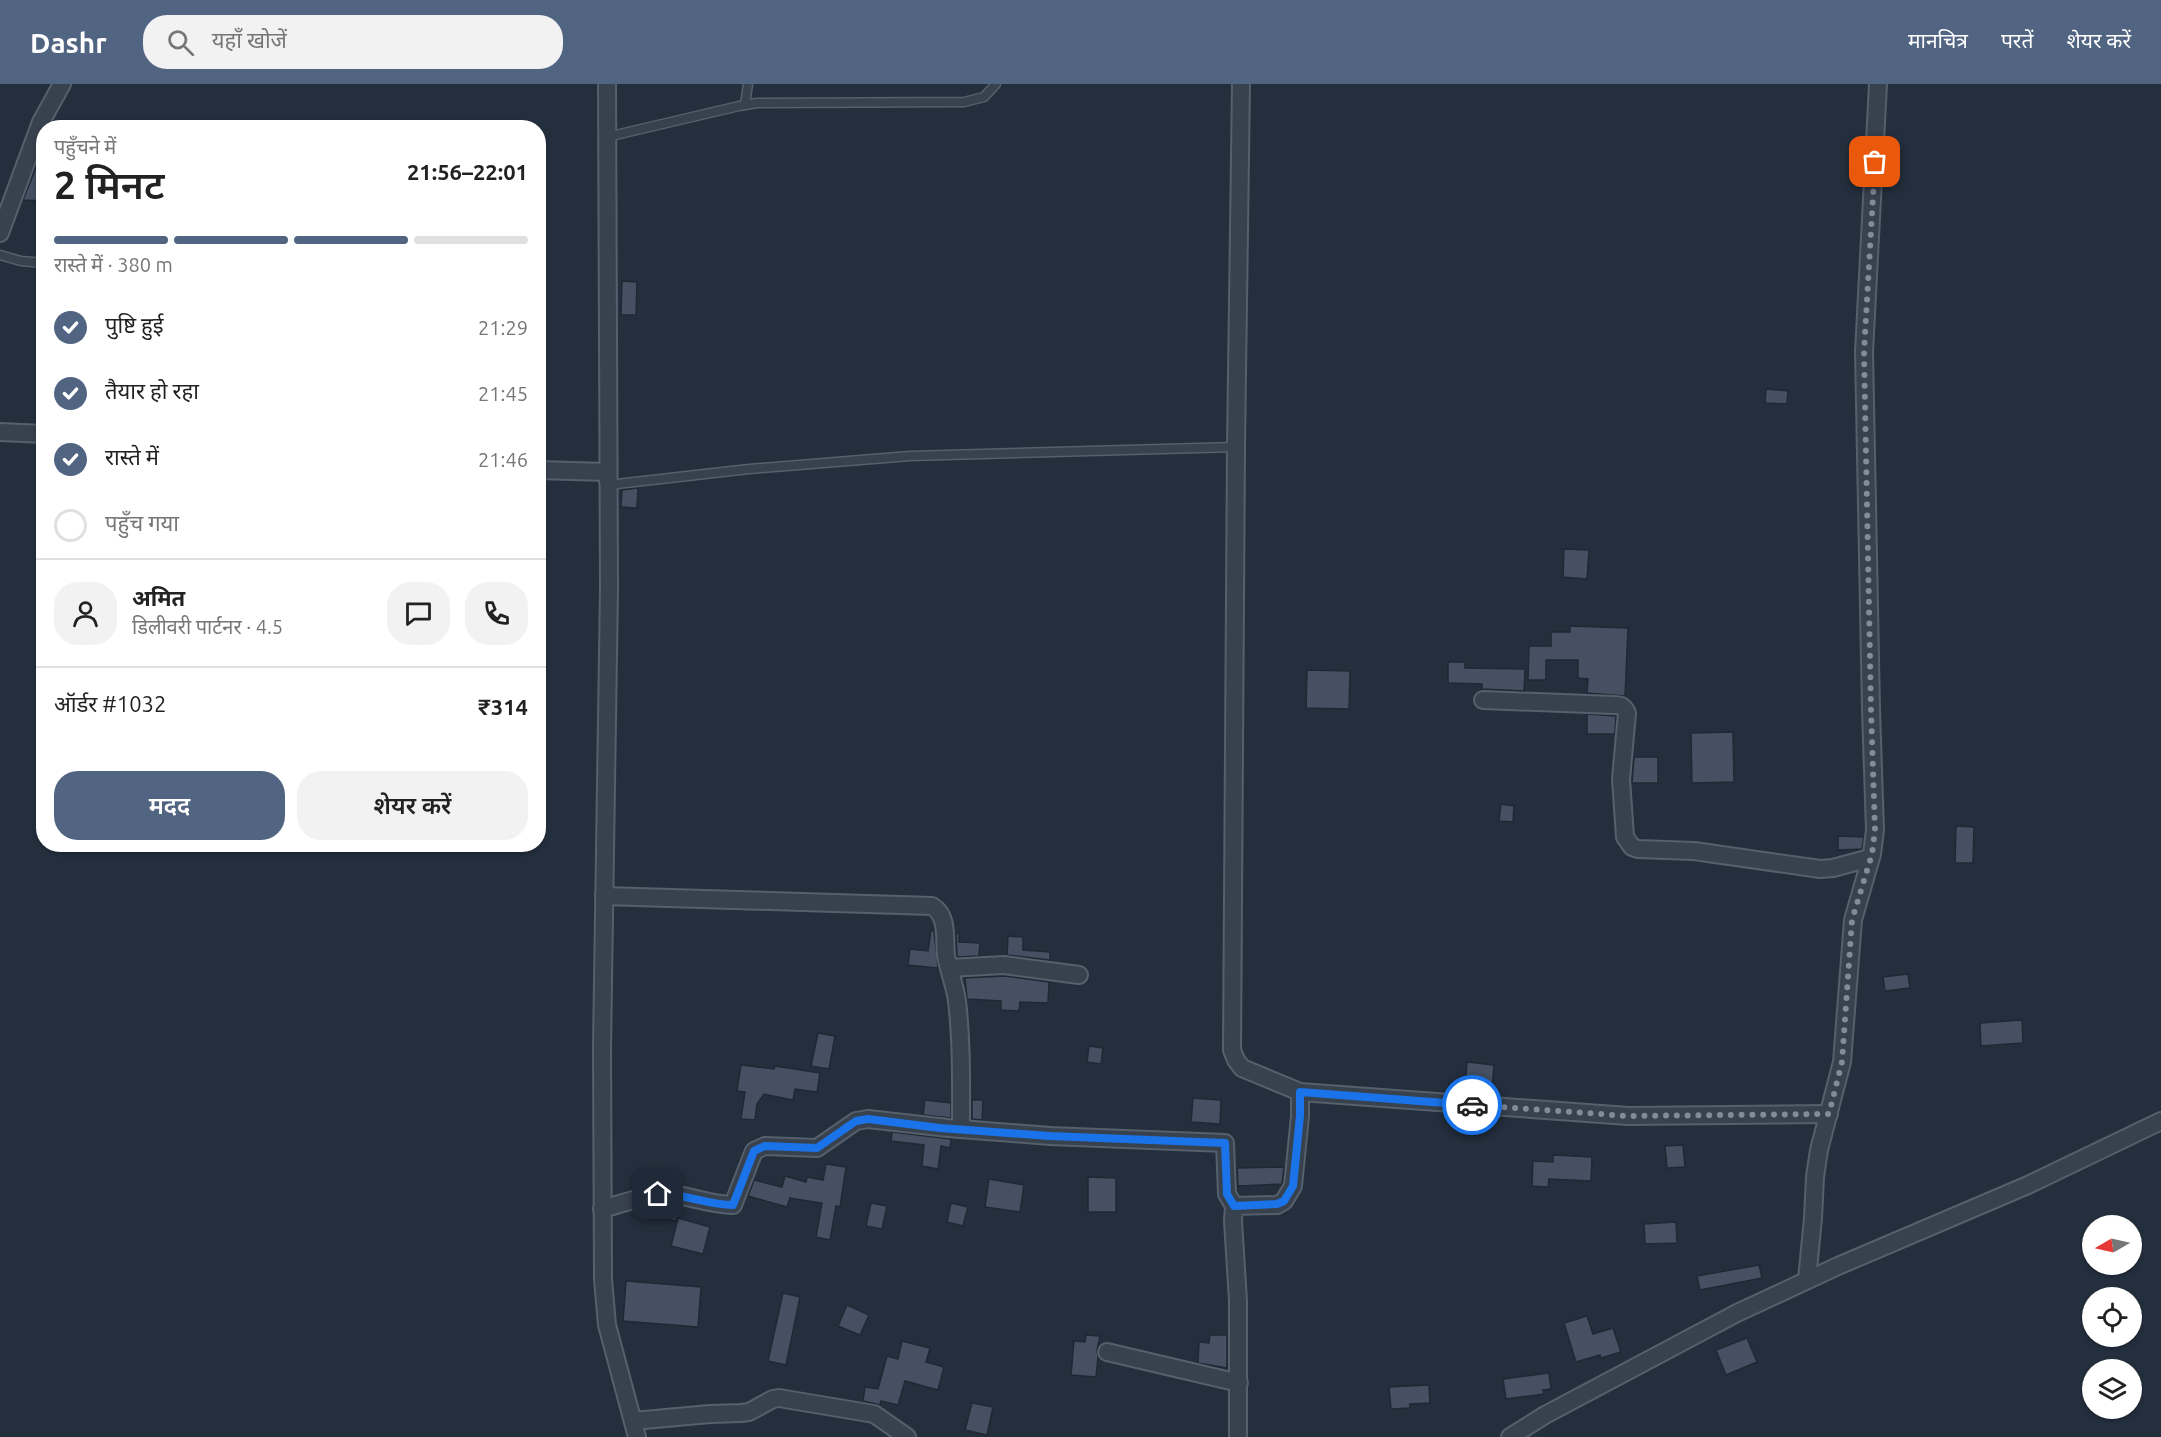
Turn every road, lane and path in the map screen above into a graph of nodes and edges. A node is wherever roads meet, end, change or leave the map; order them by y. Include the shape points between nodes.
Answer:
1 (62, 84) edge
2 (607, 84) edge
3 (748, 84) edge
4 (996, 84) edge
5 (1241, 84) edge
6 (1878, 84) edge
7 (746, 105) junction
8 (42, 120) edge
9 (36, 136) edge
10 (607, 137) junction
11 (0, 233) edge
12 (0, 255) edge
13 (36, 262) edge
14 (0, 432) edge
15 (36, 434) edge
16 (1236, 447) junction
17 (546, 471) edge
18 (603, 476) junction
19 (1483, 700) dead end
20 (1870, 858) junction
21 (604, 896) junction
22 (949, 968) junction
23 (1079, 975) dead end
24 (1300, 1092) junction
25 (1829, 1114) junction
26 (2161, 1122) edge
27 (961, 1129) junction
28 (1234, 1206) junction
29 (602, 1209) junction
30 (1807, 1280) junction
31 (1107, 1352) dead end
32 (1239, 1383) junction
33 (635, 1429) edge
34 (908, 1437) edge
35 (1238, 1437) edge
36 (1510, 1437) edge

1 - 8 street
2 - 10 street
3 - 7 lane
4 - 7 lane via 984,96 964,102
5 - 16 street
6 - 20 street via 1864,352 1875,830
7 - 10 lane
9 - 11 street
10 - 18 street
12 - 13 lane
14 - 15 street
16 - 18 lane via 910,456
16 - 24 street via 1232,1050 1242,1068
17 - 18 street
18 - 21 street via 608,704
19 - 20 street via 1622,705 1627,713 1621,779 1625,837 1638,849 1712,853 1820,869
20 - 25 street via 1852,920 1842,1062
21 - 22 street via 932,906 944,921
21 - 29 street
22 - 23 street via 1012,966
22 - 27 street via 958,1012
24 - 25 street via 1628,1116
24 - 28 street via 1293,1186 1284,1201 1277,1204
25 - 30 street via 1815,1177
26 - 30 street via 2028,1185
27 - 28 street via 1225,1143 1227,1194
27 - 29 street via 862,1119 817,1148 765,1146 754,1151 733,1205 658,1194
28 - 32 street
29 - 33 street via 607,1325
30 - 36 street via 1737,1313
31 - 32 street
32 - 35 street
33 - 34 street via 710,1414 749,1412 779,1398 874,1414

